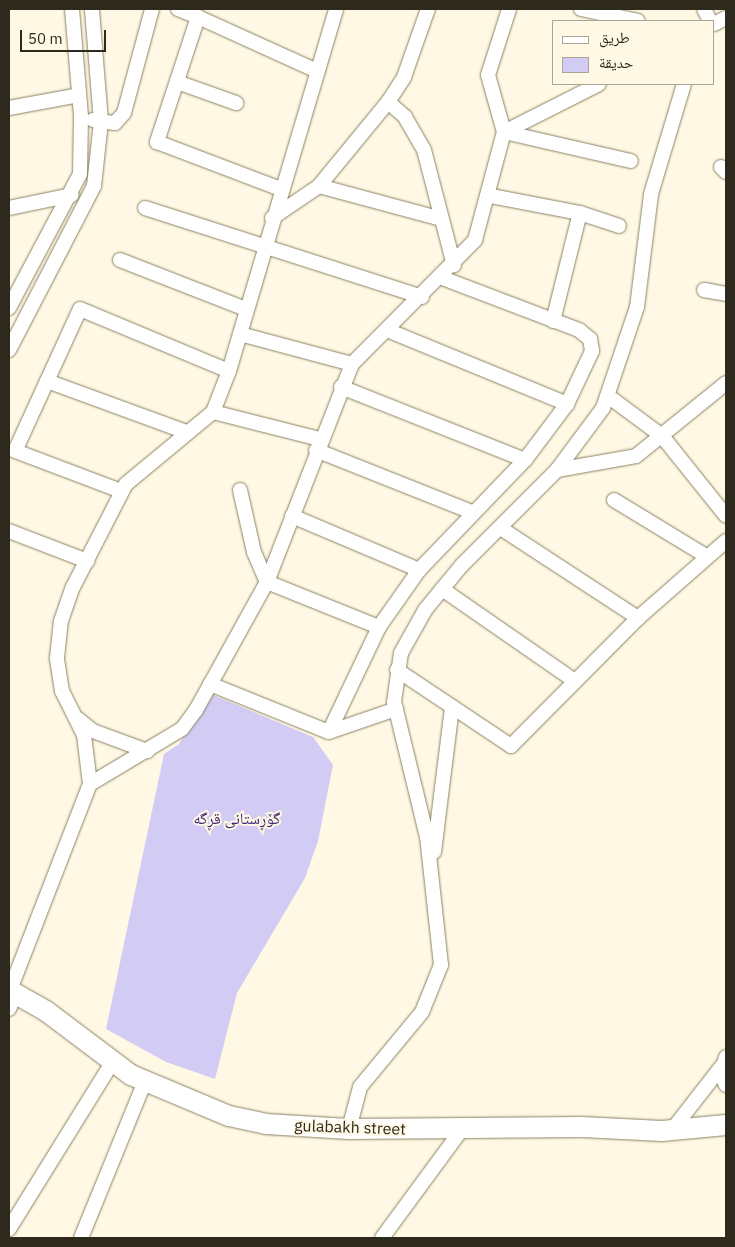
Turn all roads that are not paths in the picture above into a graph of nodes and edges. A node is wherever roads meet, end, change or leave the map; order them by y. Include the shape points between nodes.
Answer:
1 (72, 9) edge
2 (92, 9) edge
3 (152, 9) edge
4 (178, 9) edge
5 (336, 9) edge
6 (428, 9) edge
7 (509, 9) edge
8 (581, 9) edge
9 (198, 17) junction
10 (633, 20) edge
11 (317, 71) junction
12 (177, 82) junction
13 (596, 85) edge
14 (684, 85) edge
15 (79, 95) junction
16 (388, 102) junction
17 (236, 103) dead end
18 (9, 108) edge
19 (81, 116) junction
20 (101, 122) junction
21 (504, 132) junction
22 (631, 161) dead end
23 (320, 186) junction
24 (281, 189) junction
25 (72, 195) junction
26 (491, 196) junction
27 (9, 208) edge
28 (144, 208) dead end
29 (580, 213) junction
30 (272, 218) junction
31 (441, 219) junction
32 (619, 226) dead end
33 (263, 246) junction
34 (120, 260) dead end
35 (454, 265) junction
36 (442, 278) junction
37 (704, 290) dead end
38 (726, 294) edge
39 (422, 297) junction
40 (9, 308) edge
41 (246, 309) junction
42 (553, 321) junction
43 (387, 330) junction
44 (240, 334) junction
45 (9, 350) edge
46 (352, 364) junction
47 (229, 371) junction
48 (47, 380) junction
49 (726, 383) edge
50 (341, 387) junction
51 (608, 396) junction
52 (567, 404) junction
53 (212, 412) junction
54 (186, 432) junction
55 (662, 436) junction
56 (318, 444) junction
57 (525, 460) junction
58 (556, 470) junction
59 (240, 490) dead end
60 (121, 491) junction
61 (614, 500) dead end
62 (472, 512) junction
63 (292, 516) junction
64 (726, 516) edge
65 (502, 529) junction
66 (9, 531) edge
67 (726, 541) edge
68 (706, 556) junction
69 (87, 561) junction
70 (419, 570) junction
71 (267, 582) junction
72 (442, 589) junction
73 (638, 618) junction
74 (379, 627) junction
75 (397, 670) junction
76 (575, 681) junction
77 (210, 684) junction
78 (452, 707) junction
79 (396, 709) junction
80 (78, 719) junction
81 (329, 732) junction
82 (147, 751) junction
83 (90, 784) junction
84 (431, 870) junction
85 (11, 995) edge
86 (725, 1059) edge
87 (113, 1062) junction
88 (145, 1082) junction
89 (726, 1085) edge
90 (726, 1126) edge
91 (462, 1128) junction
92 (350, 1130) junction
93 (672, 1130) junction
94 (9, 1229) edge
95 (81, 1238) edge
96 (382, 1238) edge

1 - 15 street
2 - 20 street
3 - 20 street via 124,113 115,123
4 - 9 street
5 - 11 street
6 - 16 street via 404,77
7 - 21 street via 488,75
8 - 10 street
9 - 11 street
9 - 12 street
11 - 24 street
12 - 17 street
12 - 24 street via 157,142
13 - 21 street
14 - 51 street via 651,194 637,308
15 - 18 street
15 - 19 street
16 - 23 street
16 - 31 street via 405,117 424,150
19 - 20 street
19 - 25 street via 82,159
20 - 45 street via 94,186
21 - 22 street
21 - 26 street
23 - 30 street
23 - 31 street
24 - 30 street
25 - 27 street
25 - 40 street
26 - 29 street
26 - 35 street via 475,240
28 - 33 street
29 - 32 street
29 - 42 street
30 - 33 street
31 - 35 street
33 - 39 street
33 - 41 street
34 - 41 street
35 - 36 street
36 - 39 street
36 - 42 street
37 - 38 street
39 - 43 street
41 - 44 street
42 - 52 street via 590,339 592,352
43 - 46 street
43 - 52 street
44 - 46 street
44 - 47 street
46 - 50 street
47 - 48 street via 80,309
47 - 53 street
48 - 54 street
48 - 60 street via 15,451
49 - 55 street
50 - 56 street
50 - 57 street
51 - 55 street
51 - 58 street via 595,423
52 - 57 street
53 - 54 street
53 - 56 street
54 - 60 street
55 - 58 street via 636,456
55 - 64 street
56 - 62 street
56 - 63 street
57 - 62 street
58 - 65 street
59 - 71 street via 254,552
60 - 69 street
61 - 68 street
62 - 70 street
63 - 70 street
63 - 71 street
65 - 72 street
65 - 73 street
66 - 69 street
67 - 68 street
68 - 73 street
69 - 80 street via 61,621 58,658 62,691
70 - 74 street
71 - 74 street
71 - 77 street
72 - 75 street via 412,632
72 - 76 street
73 - 76 street
74 - 81 street
75 - 78 street
75 - 79 street
76 - 78 street via 511,746
77 - 81 street
77 - 82 street via 182,729
78 - 84 street
79 - 81 street
79 - 84 street
80 - 82 street via 94,731
80 - 83 street via 90,760
82 - 83 street
83 - 85 street
84 - 92 street via 442,948 438,980 422,1012 360,1087
85 - 87 street, gulabakh street
86 - 89 street
86 - 93 street
87 - 88 street, gulabakh street
87 - 94 street
88 - 92 street, gulabakh street via 229,1116
88 - 95 street
90 - 93 street, gulabakh street
91 - 92 street, gulabakh street
91 - 93 street, gulabakh street
91 - 96 street

